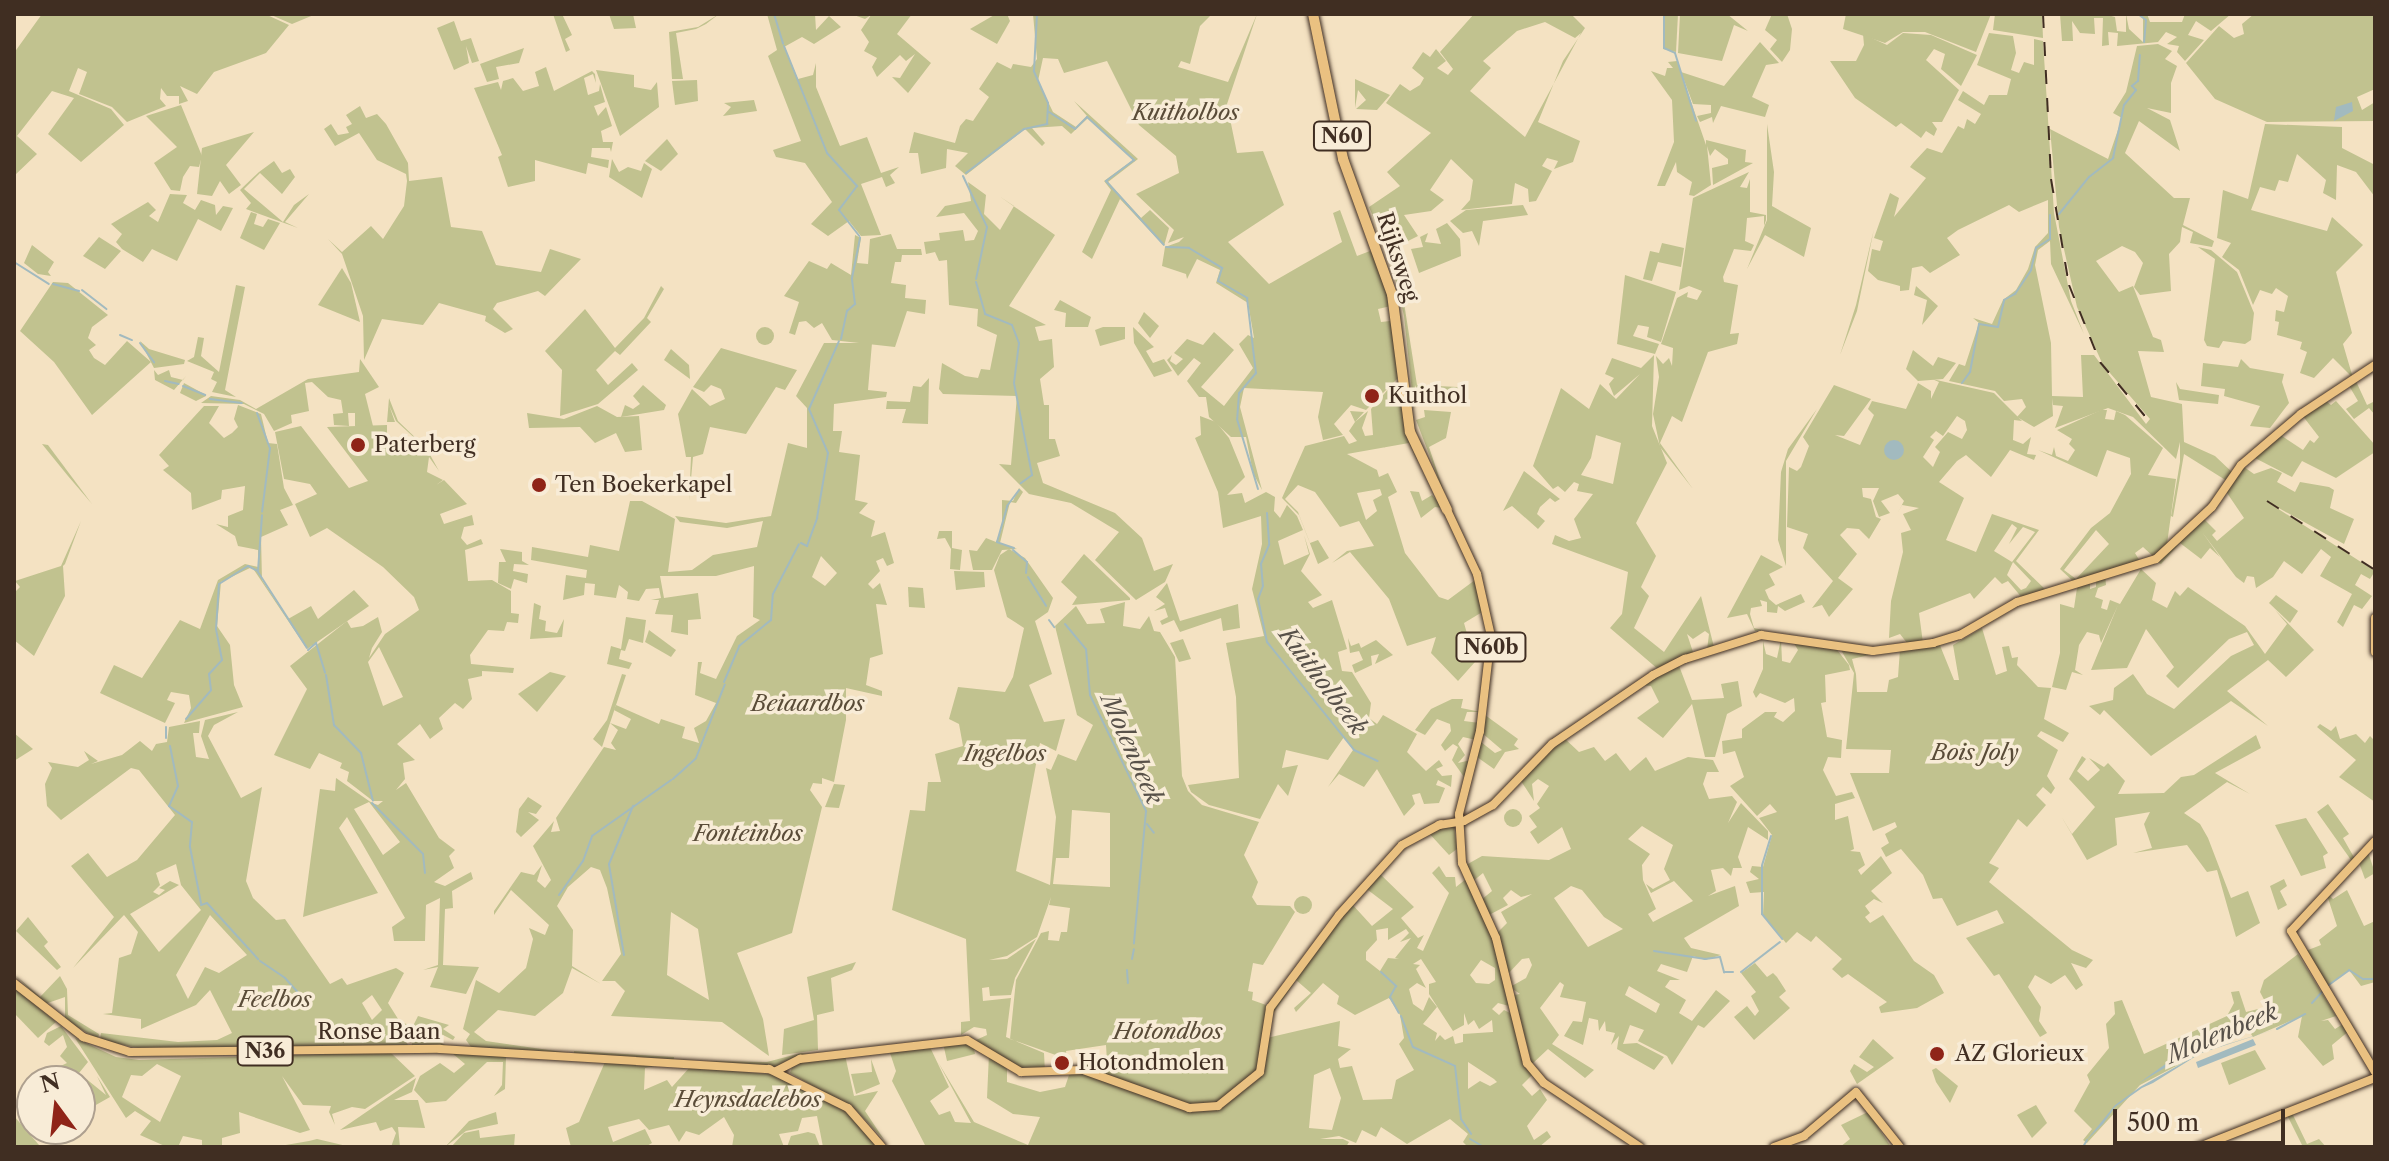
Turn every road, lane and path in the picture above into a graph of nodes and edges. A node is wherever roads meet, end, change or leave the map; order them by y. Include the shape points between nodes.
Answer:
1 (1316, 14) edge
2 (2375, 365) edge
3 (1447, 510) joint
4 (2375, 618) edge
5 (2375, 652) edge
6 (1458, 820) junction
7 (2375, 841) edge
8 (14, 983) edge
9 (781, 1072) junction
10 (2375, 1072) edge
11 (2375, 1078) edge
12 (882, 1147) edge
13 (1640, 1147) edge
14 (1774, 1147) edge
15 (1900, 1147) edge
16 (2199, 1147) edge

1 - 3 highway, Rijksweg / N60 via 1348,159 1396,292 1413,425
2 - 6 main road via 2301,414 2251,457 2210,511 2161,556 2011,604 1955,637 1873,651 1759,635 1674,664 1552,744 1509,792
3 - 6 main road, Rijksweg / N60b via 1477,574 1491,636 1480,731
4 - 5 main road
6 - 9 main road via 1402,845 1339,915 1270,1008 1260,1072 1218,1106 1189,1108 1084,1070 1021,1072 967,1040 804,1058
6 - 13 main road, N60b via 1462,863 1496,938 1527,1063 1544,1083
7 - 10 main road via 2291,929
8 - 9 main road, Ronse Baan / N36 via 78,1034 130,1052 415,1049
9 - 12 main road, N36 via 848,1108
11 - 16 main road
14 - 15 main road via 1804,1136 1854,1092

